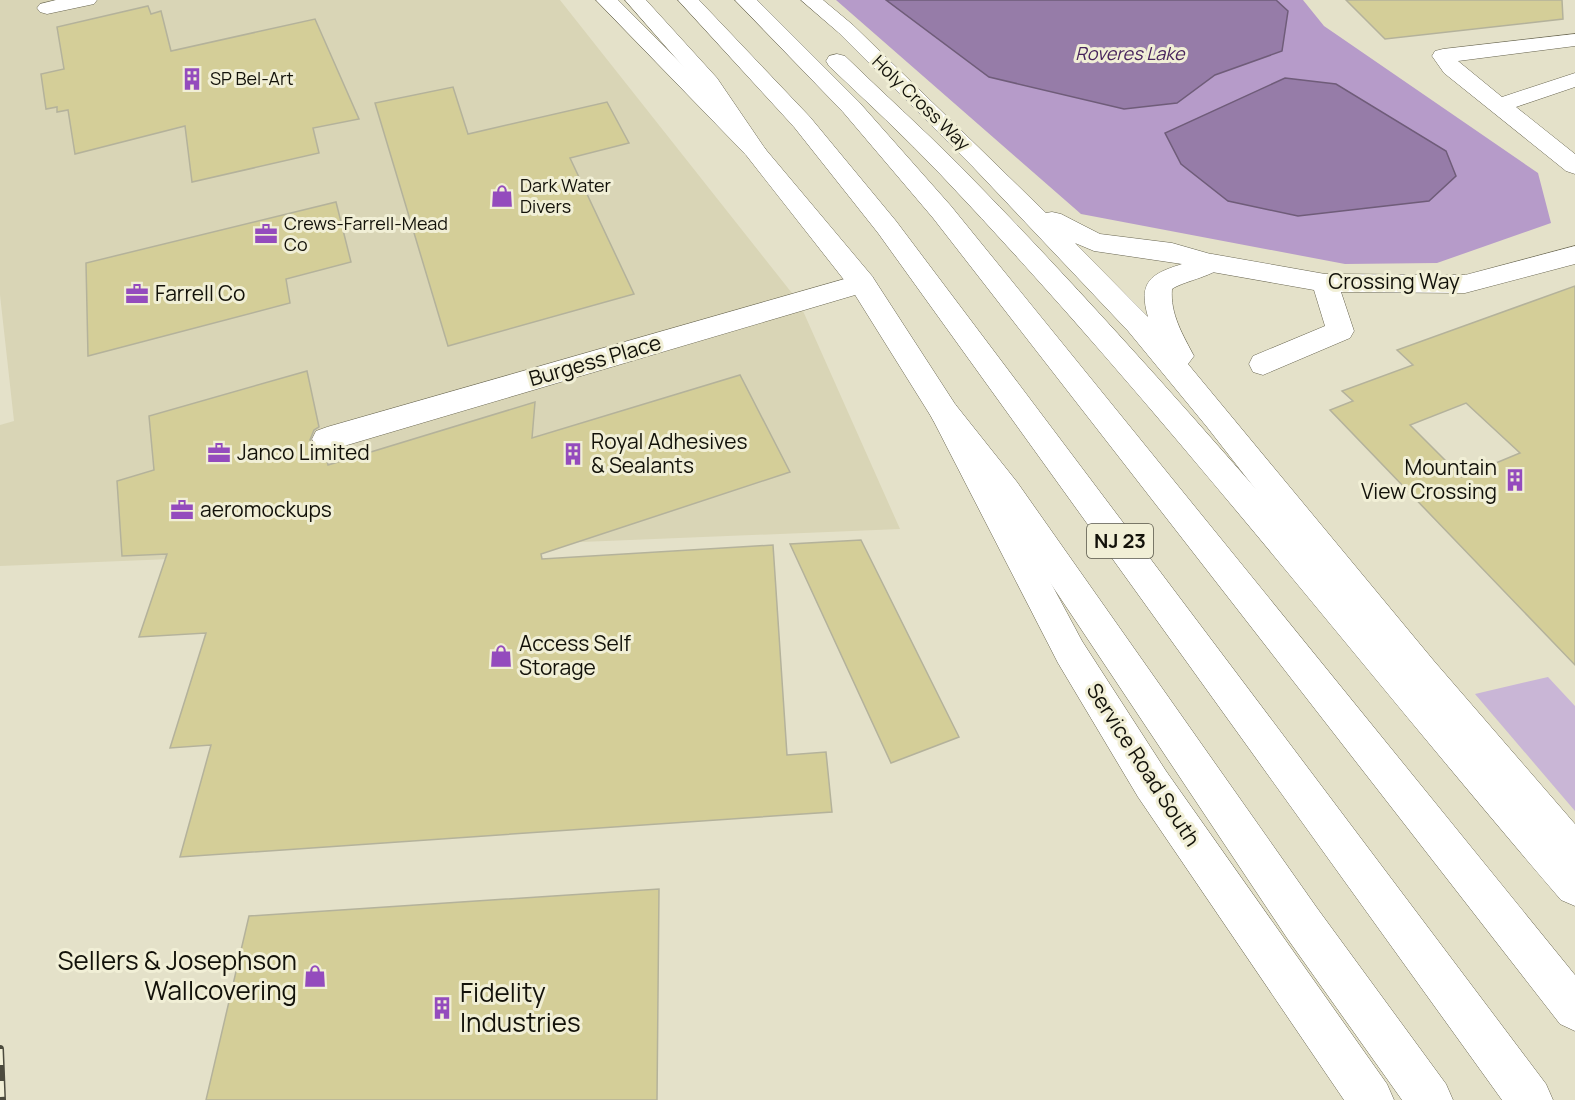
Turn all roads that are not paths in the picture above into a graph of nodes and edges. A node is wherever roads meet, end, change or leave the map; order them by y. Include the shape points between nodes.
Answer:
1 (87, 0) edge
2 (606, 0) edge
3 (635, 0) edge
4 (688, 0) edge
5 (745, 0) edge
6 (771, 0) edge
7 (811, 0) edge
8 (47, 8) dead end
9 (1575, 40) edge
10 (1575, 80) edge
11 (1500, 105) junction
12 (754, 150) junction
13 (1575, 166) edge
14 (1029, 209) junction
15 (1575, 255) edge
16 (1212, 263) junction
17 (1325, 283) junction
18 (862, 284) junction
19 (1263, 364) dead end
20 (944, 412) junction
21 (1218, 419) junction
22 (327, 439) dead end
23 (1575, 854) edge
24 (1575, 886) edge
25 (1575, 1009) edge
26 (1371, 1100) edge
27 (1430, 1100) edge
28 (1530, 1100) edge

1 - 8 main road
2 - 12 main road
3 - 12 main road via 709,83
4 - 28 main road, NJ 23 via 802,122 887,227
5 - 25 main road, NJ 23 via 851,107 942,212
6 - 24 main road via 963,183 1045,273 1190,435
7 - 14 main road, Holy Cross Way
9 - 11 main road via 1443,56 1452,68
10 - 11 main road
11 - 13 main road
12 - 18 main road
14 - 16 main road, Crossing Way via 1094,242 1172,252
14 - 21 main road, Holy Cross Way via 1138,324
15 - 17 main road, Crossing Way via 1465,284
16 - 17 main road, Crossing Way
16 - 21 main road via 1159,285 1156,302 1171,341
17 - 19 main road via 1340,331
18 - 20 main road
18 - 22 main road, Burgess Place
20 - 26 main road, Service Road South via 1070,652 1152,784
20 - 27 main road via 1006,491 1295,913
21 - 23 main road via 1421,673

